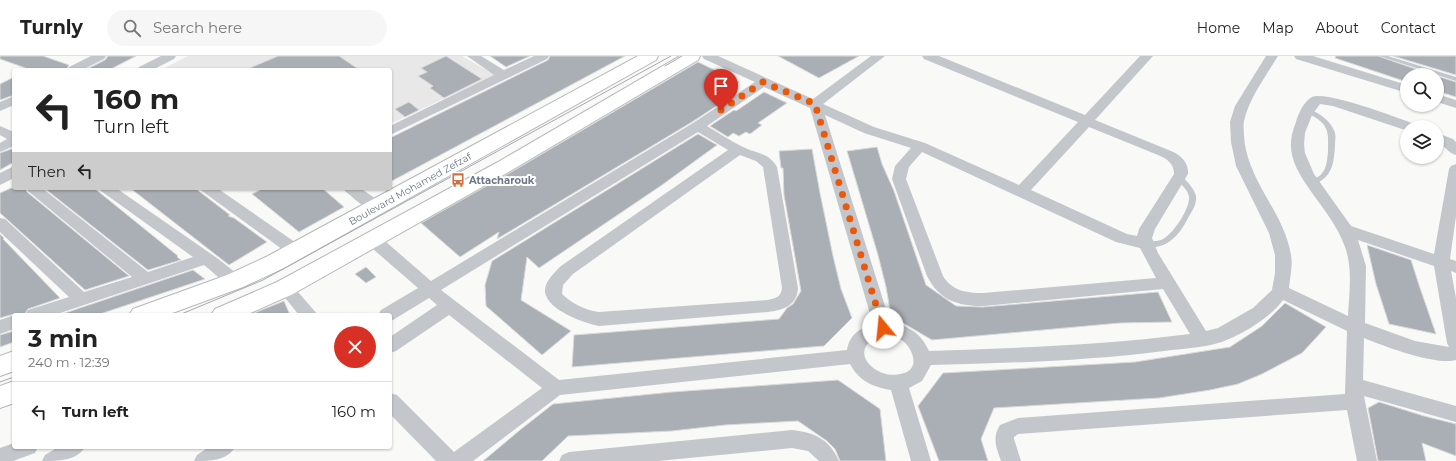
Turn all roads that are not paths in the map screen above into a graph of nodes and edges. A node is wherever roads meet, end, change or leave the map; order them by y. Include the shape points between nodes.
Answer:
1 (78, 56) edge
2 (170, 56) edge
3 (473, 56) edge
4 (543, 56) edge
5 (650, 56) edge
6 (692, 56) edge
7 (708, 56) edge
8 (879, 56) edge
9 (1147, 56) edge
10 (1272, 56) edge
11 (1300, 56) edge
12 (1382, 56) edge
13 (936, 57) edge
14 (96, 58) edge
15 (77, 68) edge
16 (147, 68) edge
17 (503, 75) junction
18 (1456, 78) edge
19 (763, 82) junction
20 (1400, 87) edge
21 (1444, 100) edge
22 (12, 101) edge
23 (815, 104) junction
24 (1456, 104) edge
25 (0, 107) edge
26 (1308, 111) junction
27 (1088, 122) junction
28 (1400, 124) edge
29 (698, 126) junction
30 (0, 130) edge
31 (392, 130) edge
32 (12, 136) edge
33 (1444, 140) edge
34 (12, 142) edge
35 (920, 146) junction
36 (0, 148) edge
37 (738, 150) junction
38 (1456, 151) edge
39 (1456, 169) edge
40 (12, 173) edge
41 (1179, 178) junction
42 (0, 180) edge
43 (1313, 182) junction
44 (35, 190) edge
45 (109, 190) edge
46 (210, 190) edge
47 (353, 190) edge
48 (1021, 192) junction
49 (377, 207) junction
50 (0, 223) edge
51 (1345, 230) junction
52 (372, 239) junction
53 (1145, 244) junction
54 (296, 251) junction
55 (206, 259) junction
56 (1448, 265) edge
57 (146, 279) junction
58 (235, 281) junction
59 (1167, 283) junction
60 (285, 288) junction
61 (430, 288) junction
62 (1280, 291) junction
63 (81, 299) junction
64 (449, 306) junction
65 (40, 313) edge
66 (147, 313) edge
67 (227, 313) edge
68 (307, 313) edge
69 (390, 313) edge
70 (12, 323) edge
71 (0, 327) edge
72 (883, 328) junction
73 (1356, 328) junction
74 (1202, 339) junction
75 (1456, 344) edge
76 (392, 345) edge
77 (1456, 353) edge
78 (855, 356) junction
79 (924, 358) junction
80 (12, 362) edge
81 (0, 366) edge
82 (898, 383) junction
83 (556, 388) junction
84 (12, 393) edge
85 (1354, 393) junction
86 (0, 398) edge
87 (392, 403) edge
88 (1456, 414) edge
89 (22, 449) edge
90 (72, 449) edge
91 (222, 449) edge
92 (0, 457) edge
93 (52, 461) edge
94 (204, 461) edge
95 (449, 461) edge
96 (458, 461) edge
97 (570, 461) edge
98 (829, 461) edge
99 (921, 461) edge
100 (1011, 461) edge
101 (1367, 461) edge

1 - 14 street
2 - 16 street
3 - 17 street
4 - 17 street
5 - 49 main road, Boulevard Mohamed Zefzaf
6 - 52 main road via 505,166
7 - 19 street
8 - 23 street
9 - 27 street
10 - 62 street via 1242,106 1236,122 1244,166 1277,233 1283,255
11 - 20 street
12 - 18 lane
13 - 27 street
14 - 15 street
17 - 31 street
19 - 23 street
19 - 29 street
21 - 24 street
22 - 25 street
23 - 35 street via 870,130
23 - 72 street
26 - 28 street via 1317,100 1328,100
26 - 43 street via 1297,146 1301,162
26 - 43 lane via 1324,121 1332,134 1328,173 1322,179
27 - 41 street via 1169,155 1181,166
27 - 48 street
29 - 37 street
29 - 61 street
30 - 32 street
33 - 38 street
34 - 36 street
35 - 48 street
35 - 59 street via 902,166 899,179 935,276 948,292 972,299
37 - 37 street via 567,270 554,287 554,296 557,300 588,317 599,319 768,306 787,300 790,288 770,167 761,158
39 - 56 street
40 - 42 street
41 - 53 street via 1147,229
41 - 53 lane via 1191,192 1192,204 1168,241
43 - 51 street
44 - 57 street
45 - 55 street
46 - 54 street
47 - 49 street
48 - 53 street via 1122,238
49 - 54 main road, Boulevard Mohamed Zefzaf
50 - 63 street
51 - 56 street
51 - 73 street via 1354,248 1358,266
52 - 60 main road
52 - 61 street
53 - 59 street
54 - 58 main road, Boulevard Mohamed Zefzaf
55 - 57 street
55 - 58 street
56 - 75 street
57 - 63 street
58 - 66 main road, Boulevard Mohamed Zefzaf
59 - 74 street
60 - 67 main road
60 - 68 street
61 - 64 street
61 - 69 street
62 - 73 street
62 - 74 street via 1259,313 1223,334
63 - 65 street
64 - 76 street
64 - 83 street
70 - 71 street
72 - 78 street via 861,337 857,342
72 - 79 street via 910,336 921,349
73 - 77 street via 1414,349
73 - 85 street
74 - 79 street via 1141,348
78 - 82 street via 862,369 875,379 886,383
78 - 83 street
79 - 82 street via 917,375
80 - 81 main road
82 - 99 street
83 - 96 street
84 - 86 main road
85 - 88 street
85 - 100 street via 1018,426 1009,429 1004,436
85 - 101 street
87 - 95 street
89 - 92 street
90 - 93 street
91 - 94 street
97 - 98 street via 792,439 813,443 824,452

